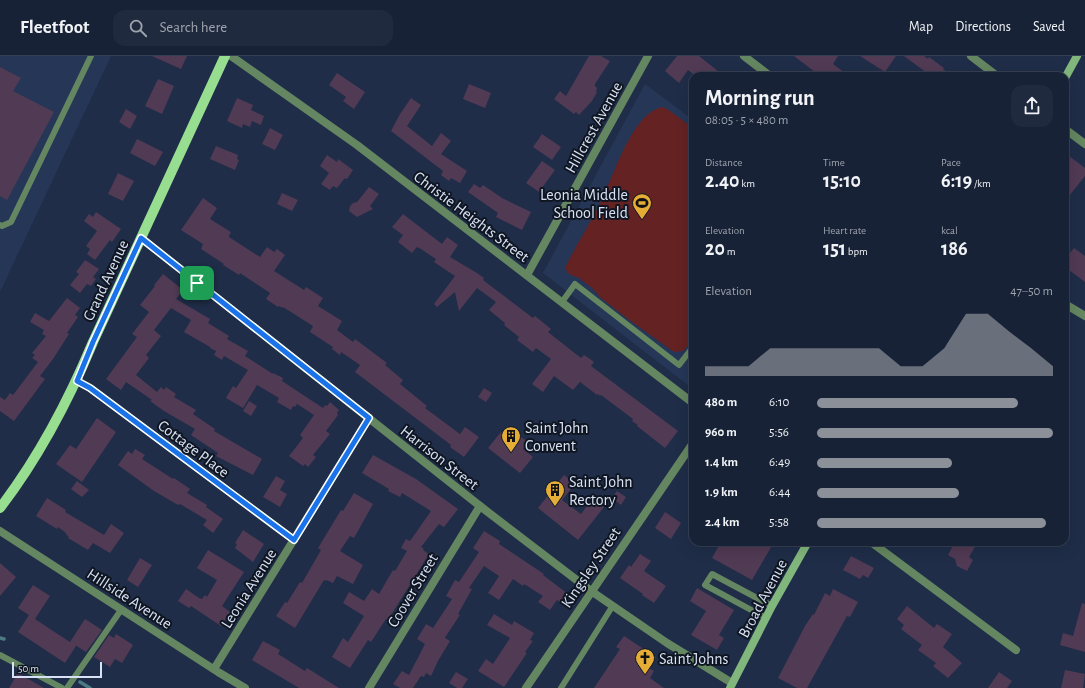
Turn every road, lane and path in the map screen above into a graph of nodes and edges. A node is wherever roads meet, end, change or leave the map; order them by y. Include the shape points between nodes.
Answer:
1 (91, 56) edge
2 (225, 56) edge
3 (231, 56) edge
4 (648, 56) edge
5 (744, 56) edge
6 (970, 56) edge
7 (1077, 56) edge
8 (765, 72) edge
9 (992, 72) edge
10 (1068, 72) edge
11 (1069, 132) edge
12 (1085, 144) edge
13 (0, 225) edge
14 (141, 238) junction
15 (527, 275) junction
16 (562, 302) junction
17 (1069, 306) edge
18 (1085, 316) edge
19 (689, 352) edge
20 (77, 381) junction
21 (689, 400) edge
22 (369, 418) junction
23 (689, 449) edge
24 (480, 506) junction
25 (0, 508) edge
26 (0, 530) edge
27 (294, 540) junction
28 (806, 546) edge
29 (876, 546) edge
30 (591, 591) junction
31 (772, 606) junction
32 (612, 607) junction
33 (121, 610) junction
34 (766, 618) junction
35 (1016, 650) dead end
36 (0, 655) edge
37 (214, 669) junction
38 (731, 685) edge
39 (527, 687) edge
40 (62, 688) edge
41 (68, 688) edge
42 (245, 688) edge
43 (369, 688) edge
44 (561, 688) edge

1 - 13 lane via 11,222
2 - 14 main road, Grand Avenue
3 - 15 street, Christie Heights Street via 357,145
4 - 15 street, Hillcrest Avenue
5 - 8 street
6 - 9 street
7 - 10 street
11 - 12 street
14 - 20 main road, Grand Avenue
14 - 22 street, Harrison Street
15 - 16 street, Christie Heights Street
16 - 19 lane via 575,284 679,365
16 - 21 street, Christie Heights Street
17 - 18 street
20 - 25 main road, Grand Avenue via 38,454
20 - 27 street, Cottage Place via 90,388
22 - 24 street, Harrison Street
22 - 27 street, Leonia Avenue
23 - 30 street, Kingsley Street
24 - 30 street, Harrison Street
24 - 43 street, Coover Street
26 - 33 street, Hillside Avenue
27 - 37 street, Leonia Avenue
28 - 31 street, Broad Avenue
29 - 35 street
30 - 32 street, Harrison Street
30 - 39 street, Kingsley Street
31 - 34 street, Broad Avenue
31 - 34 lane via 712,574 705,585
32 - 38 street, Harrison Street
32 - 44 lane
33 - 37 street, Hillside Avenue
33 - 41 lane
34 - 38 street, Broad Avenue
36 - 40 lane
37 - 42 street, Hillside Avenue

